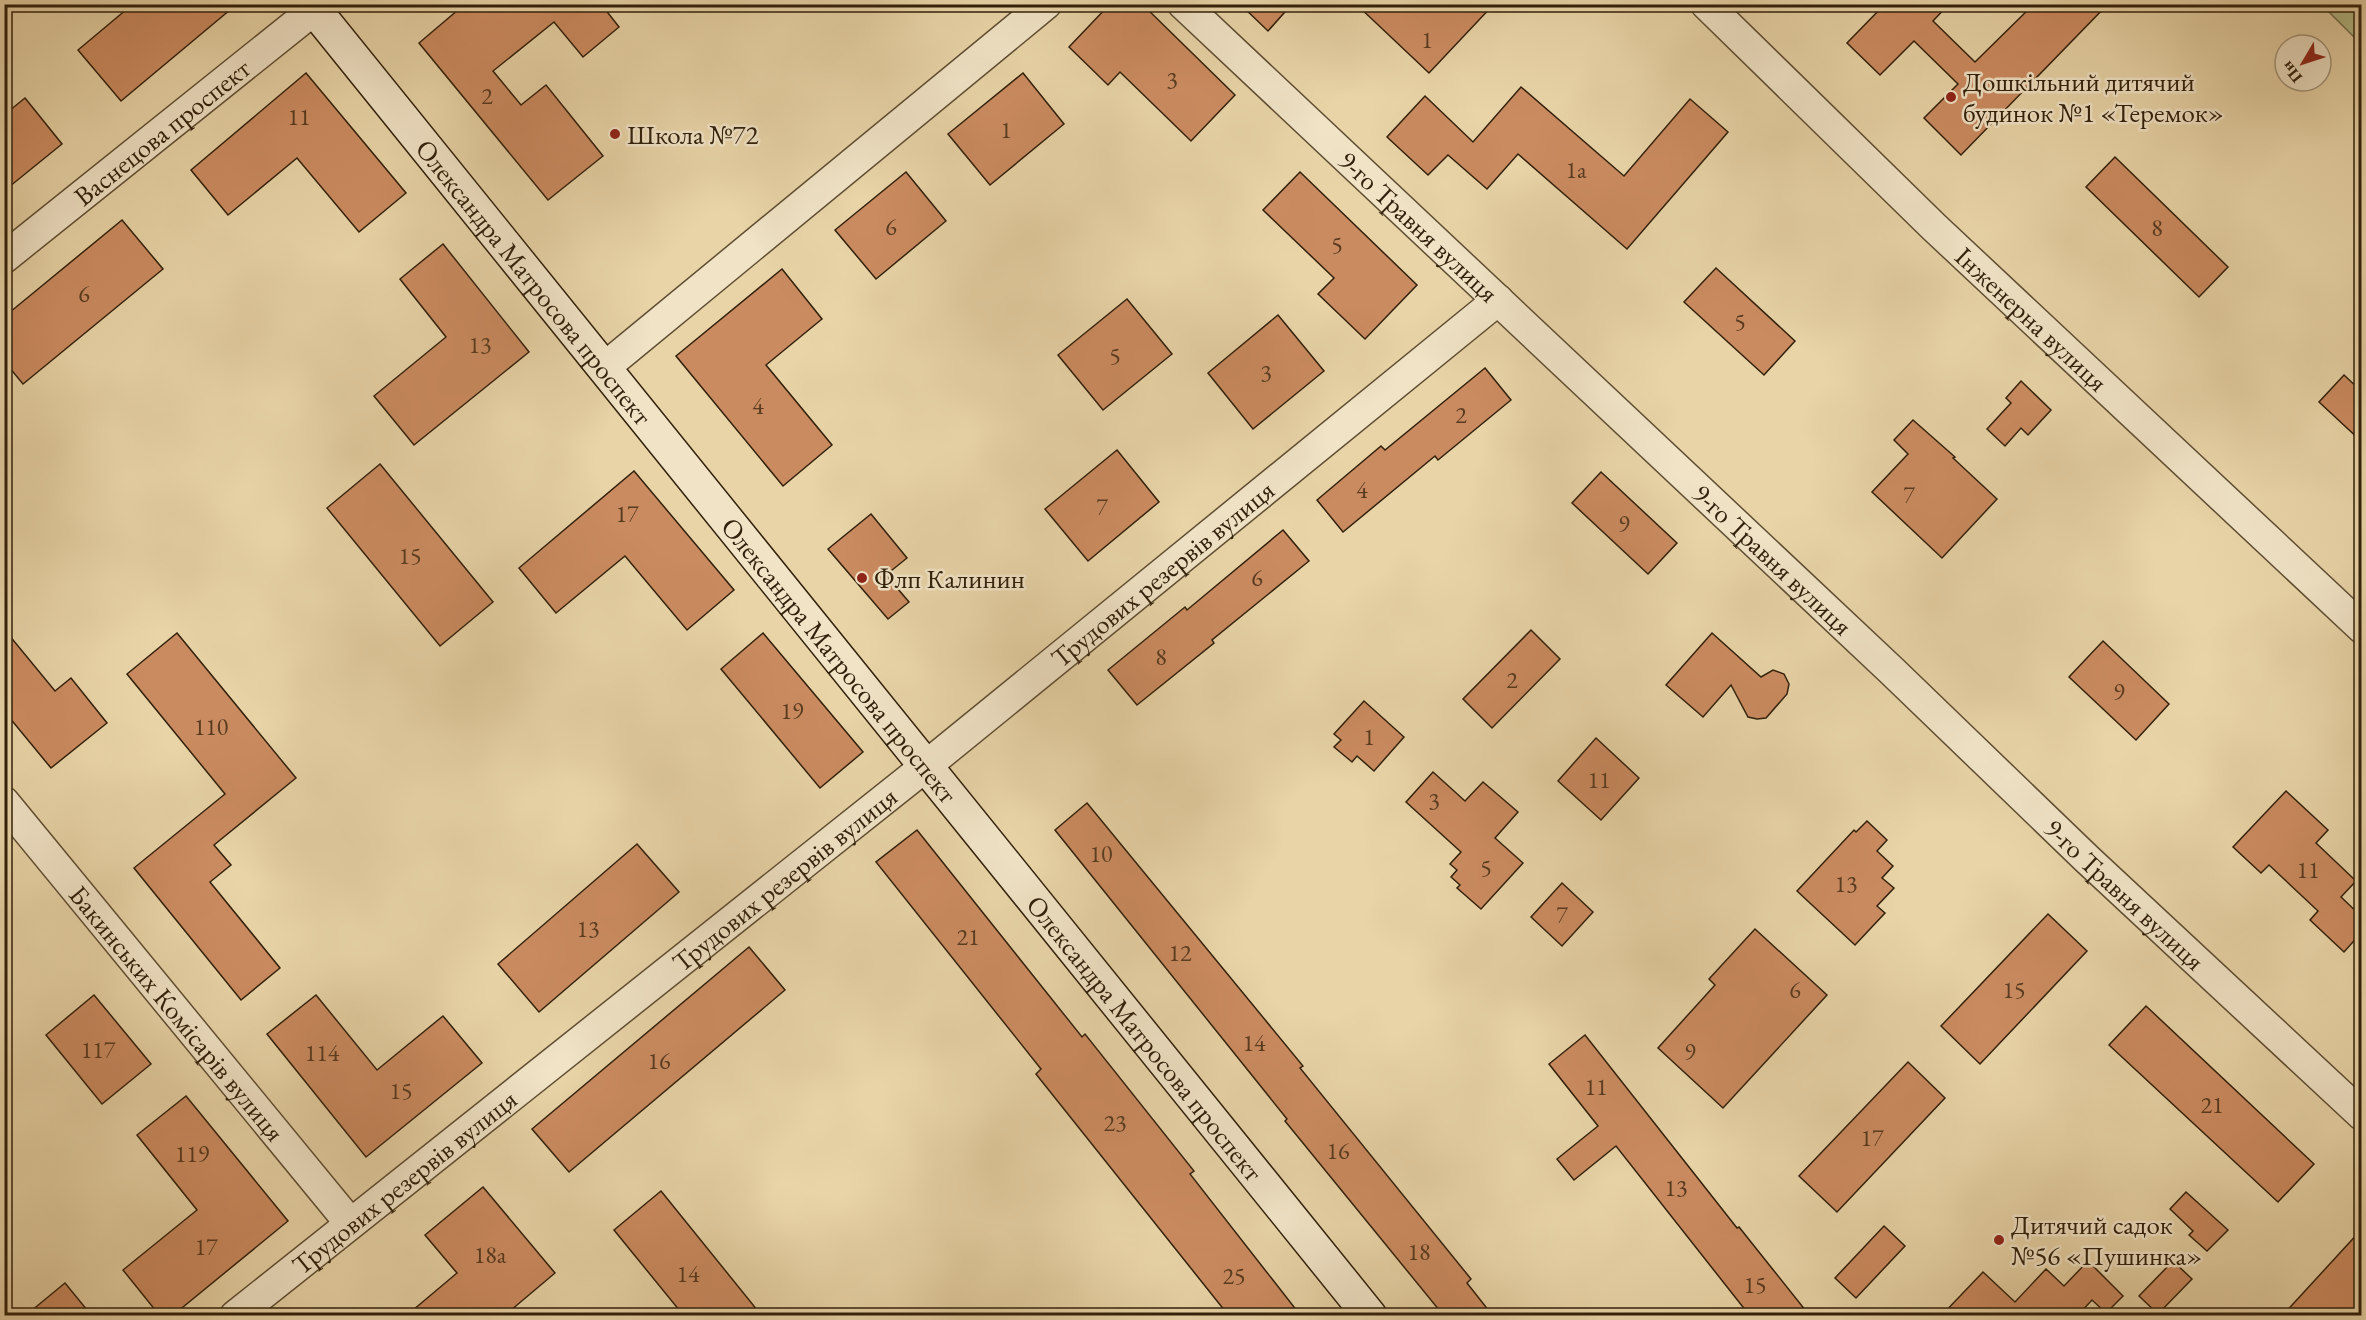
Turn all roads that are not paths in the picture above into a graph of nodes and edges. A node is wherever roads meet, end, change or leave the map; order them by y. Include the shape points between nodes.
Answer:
1 (1046, 4) edge
2 (1183, 4) edge
3 (1706, 4) edge
4 (315, 6) edge
5 (4, 258) edge
6 (1498, 300) junction
7 (604, 368) junction
8 (2361, 628) edge
9 (926, 766) junction
10 (4, 802) edge
11 (2361, 1115) edge
12 (350, 1223) junction
13 (235, 1316) edge
14 (1370, 1316) edge

1 - 7 street
2 - 6 street, 9-го Травня вулиця
3 - 8 street, Інженерна вулиця via 1934,227
4 - 5 street, Васнецова проспект
4 - 7 main road, Олександра Матросова проспект
6 - 9 street, Трудових резервів вулиця
6 - 11 street, 9-го Травня вулиця
7 - 9 main road, Олександра Матросова проспект
9 - 12 street, Трудових резервів вулиця
9 - 14 main road, Олександра Матросова проспект
10 - 12 street, Бакинських Комісарів вулиця
12 - 13 street, Трудових резервів вулиця

